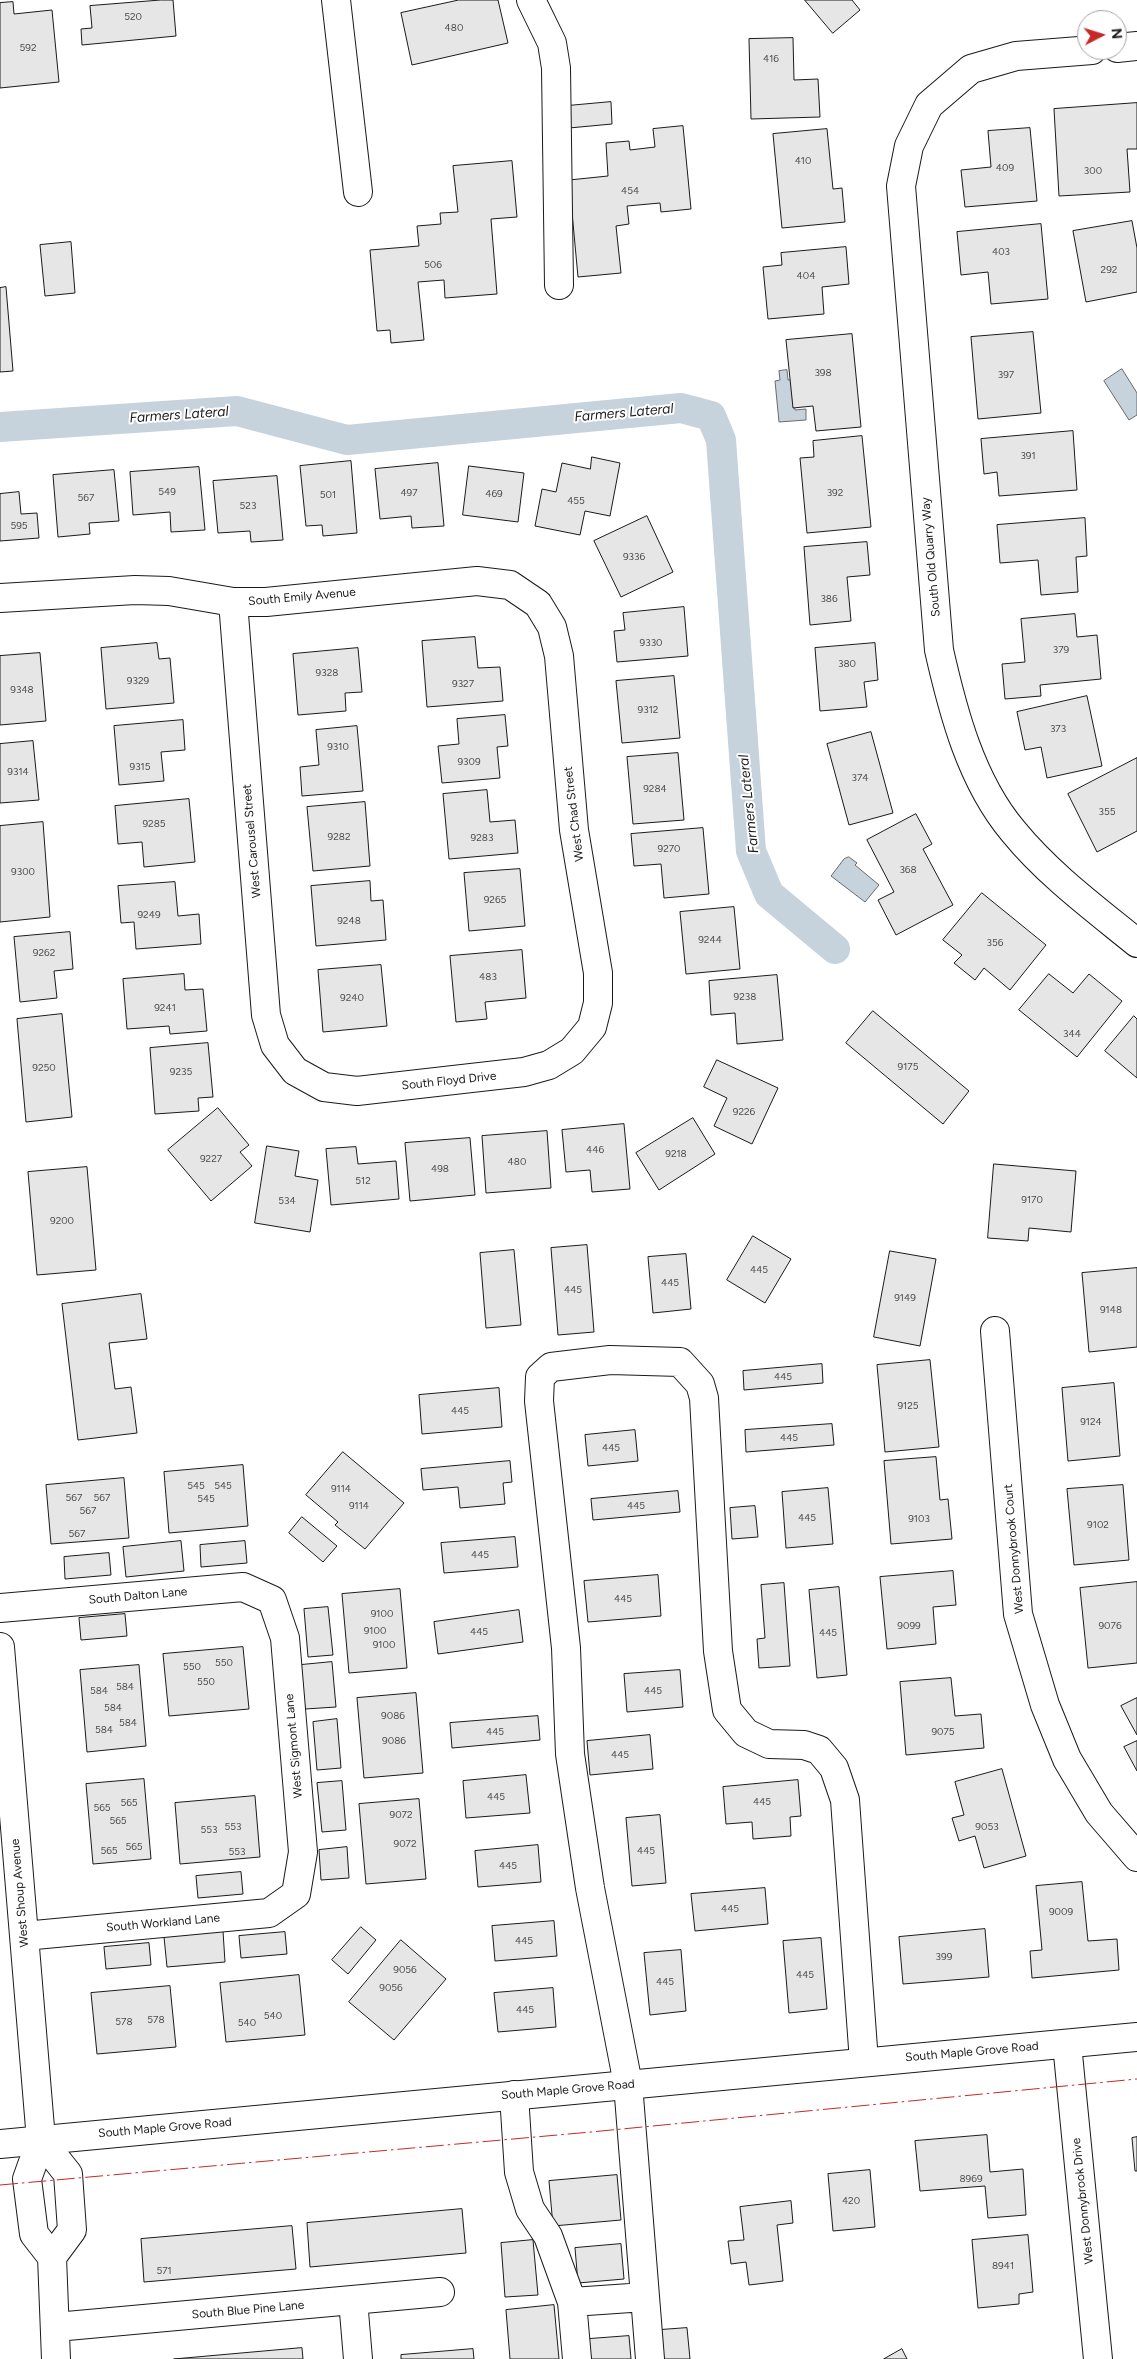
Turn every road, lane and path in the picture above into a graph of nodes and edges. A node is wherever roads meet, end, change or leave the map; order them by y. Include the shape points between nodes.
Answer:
1 (336, 0) edge
2 (531, 0) edge
3 (1077, 51) edge
4 (358, 192) dead end
5 (559, 285) dead end
6 (0, 598) edge
7 (232, 602) junction
8 (538, 604) joint
9 (1137, 943) edge
10 (592, 1027) joint
11 (295, 1071) joint
12 (995, 1331) dead end
13 (272, 1600) joint
14 (0, 1608) edge
15 (0, 1647) edge
16 (1137, 1857) edge
17 (296, 1894) joint
18 (24, 1936) junction
19 (1137, 2036) edge
20 (1067, 2044) junction
21 (864, 2062) junction
22 (628, 2084) junction
23 (514, 2095) junction
24 (40, 2140) junction
25 (0, 2144) edge
26 (52, 2257) junction
27 (440, 2292) dead end
28 (645, 2298) junction
29 (353, 2300) junction
30 (572, 2302) junction
31 (56, 2327) junction
32 (56, 2359) edge
33 (358, 2359) edge
34 (577, 2359) edge
35 (650, 2359) edge
36 (1098, 2359) edge

1 - 4 street
2 - 5 street via 552,43 556,68
3 - 9 street, South Old Quarry Way via 1016,56 971,69 929,105 909,146 900,186 939,650 950,699 986,790 1012,831 1066,886
6 - 7 street, South Emily Avenue via 135,590 169,591
7 - 8 street, South Emily Avenue via 266,602 477,580 510,585
7 - 11 street, West Carousel Street via 266,1015 275,1045
8 - 10 street, West Chad Street via 552,627 559,656 574,830 598,973 598,1003
10 - 11 street, South Floyd Drive via 572,1051 549,1065 524,1072 357,1091 324,1087
12 - 16 street, West Donnybrook Court via 1018,1614 1045,1705 1067,1759 1100,1813
13 - 14 street, South Dalton Lane via 243,1587
13 - 17 street, West Sigmont Lane via 284,1638 303,1852
15 - 18 street, West Shoup Avenue
17 - 18 street, South Workland Lane via 269,1913
18 - 24 street, West Shoup Avenue
19 - 20 street, South Maple Grove Road
20 - 21 street, South Maple Grove Road
20 - 36 street, West Donnybrook Drive
21 - 22 street, South Maple Grove Road
21 - 22 street via 845,1800 834,1768 819,1750 804,1745 769,1744 746,1733 727,1710 718,1652 704,1398 700,1384 680,1362 610,1360 551,1367 540,1377 539,1401 562,1603 570,1754 590,1888
22 - 23 street, South Maple Grove Road
22 - 28 street
23 - 24 street, South Maple Grove Road
23 - 30 street via 519,2172 530,2209 548,2236
24 - 25 street, South Maple Grove Road
24 - 26 street, West Shoup Avenue via 28,2179 34,2234
24 - 26 street via 68,2174 72,2230
26 - 31 street
27 - 29 street, South Blue Pine Lane
28 - 30 street
28 - 35 street
29 - 31 street, South Blue Pine Lane
29 - 33 street
30 - 34 street
31 - 32 street

